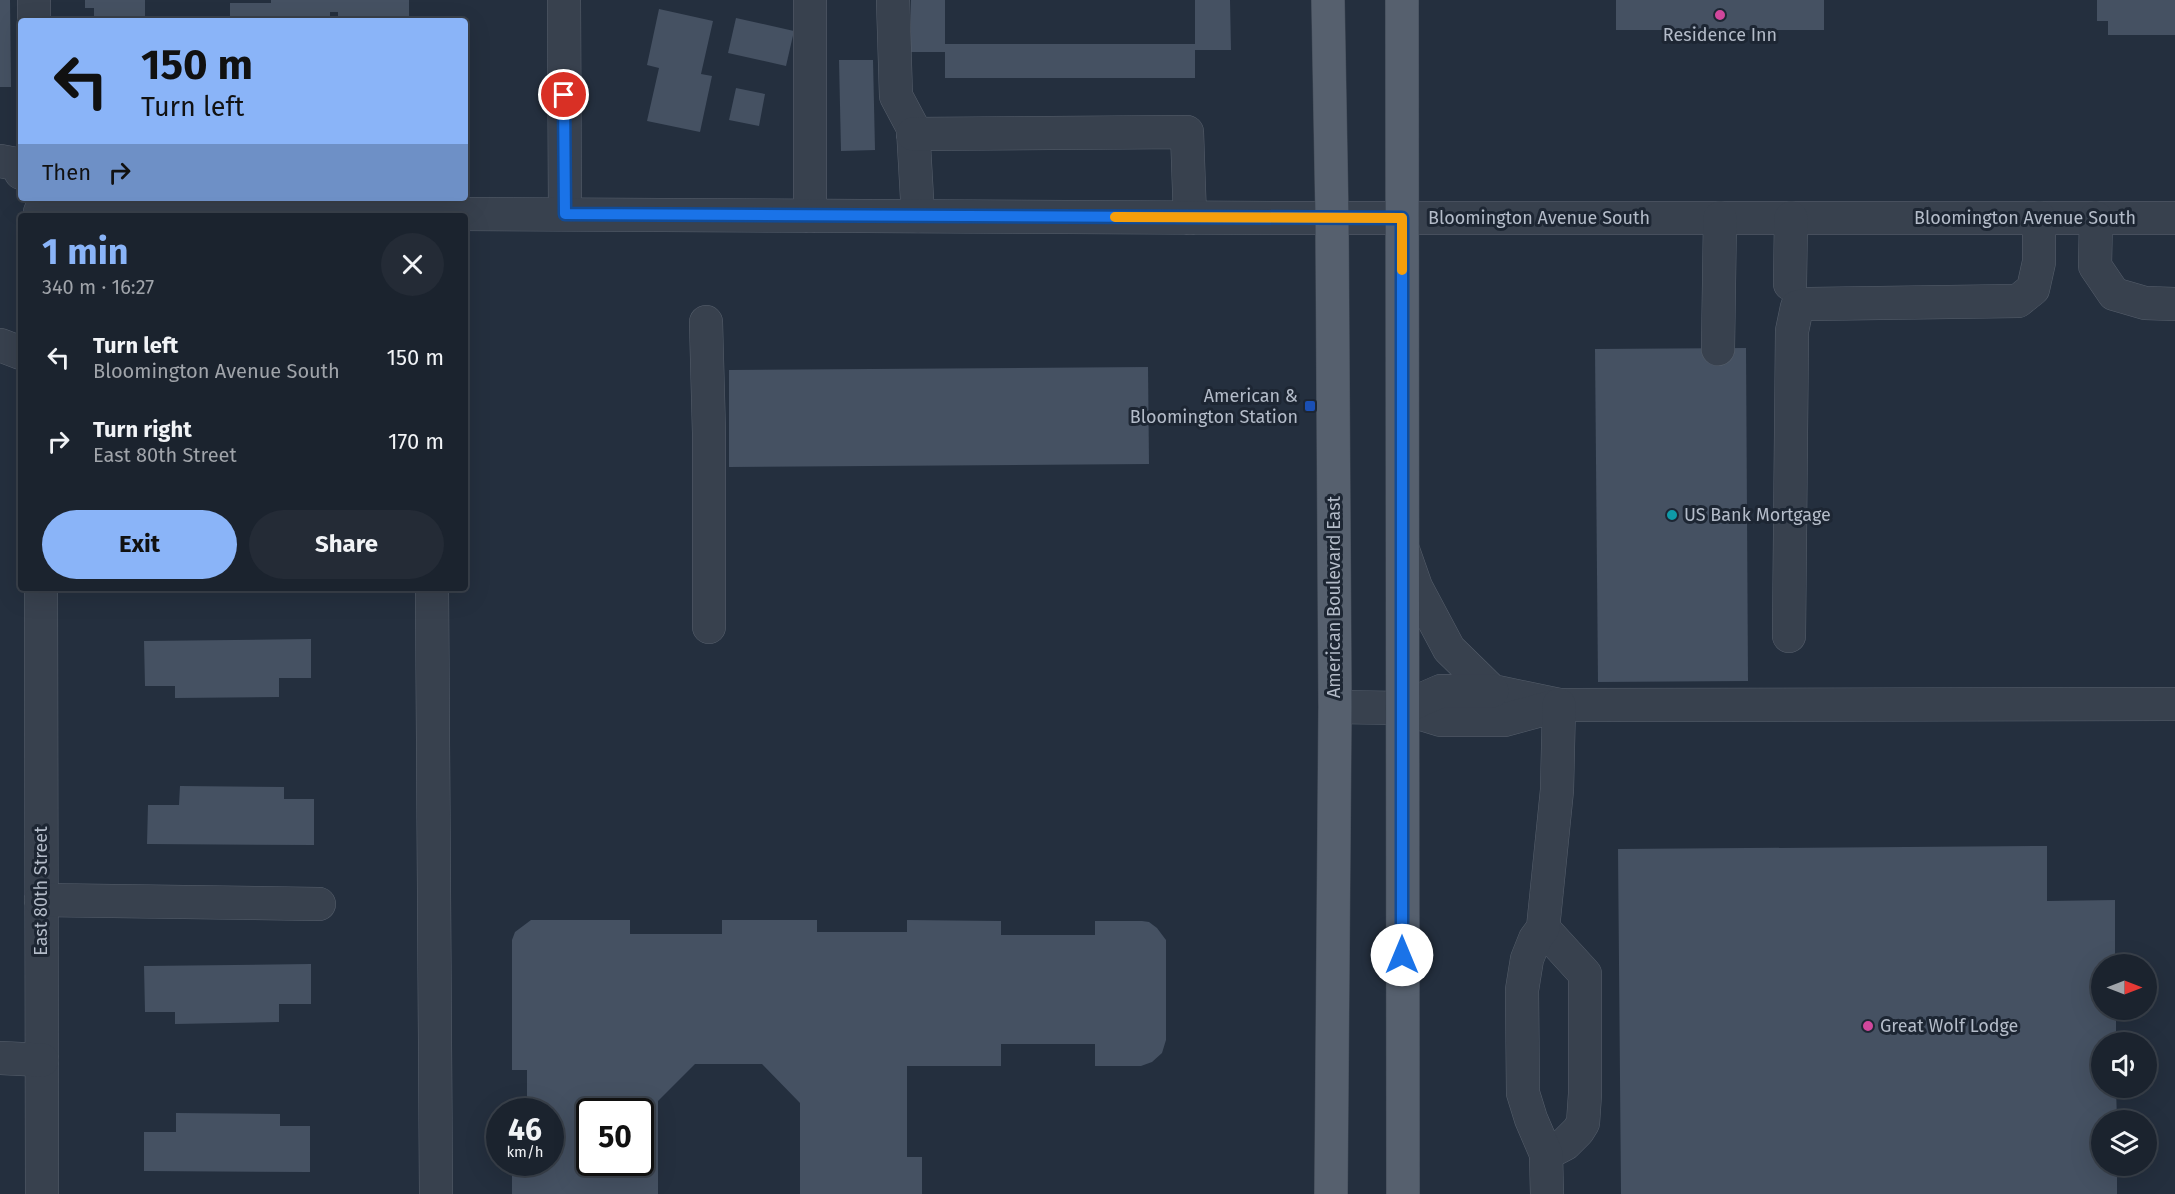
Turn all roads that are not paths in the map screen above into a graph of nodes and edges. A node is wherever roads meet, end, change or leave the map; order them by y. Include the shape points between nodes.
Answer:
1 (34, 0) edge
2 (564, 0) edge
3 (810, 0) edge
4 (893, 0) edge
5 (1328, 0) edge
6 (1402, 0) edge
7 (34, 18) edge
8 (914, 134) junction
9 (331, 205) edge
10 (38, 209) edge
11 (431, 209) edge
12 (565, 214) junction
13 (810, 216) junction
14 (918, 216) junction
15 (1190, 218) junction
16 (1332, 218) junction
17 (1402, 218) junction
18 (1720, 218) junction
19 (1791, 218) junction
20 (2039, 218) junction
21 (2096, 218) junction
22 (2175, 218) edge
23 (1790, 284) dead end
24 (2175, 304) edge
25 (706, 322) dead end
26 (0, 345) edge
27 (1718, 348) dead end
28 (18, 353) edge
29 (1402, 548) junction
30 (41, 591) edge
31 (432, 591) edge
32 (709, 627) dead end
33 (1789, 636) dead end
34 (1492, 691) junction
35 (2175, 704) edge
36 (1559, 705) junction
37 (1335, 707) junction
38 (1402, 708) junction
39 (41, 900) junction
40 (319, 904) dead end
41 (1543, 928) junction
42 (0, 1058) edge
43 (42, 1060) junction
44 (1546, 1154) junction
45 (42, 1194) edge
46 (436, 1194) edge
47 (1331, 1194) edge
48 (1403, 1194) edge
49 (1547, 1194) edge

1 - 7 street
2 - 12 street
3 - 13 street
4 - 8 street via 896,96
5 - 16 main road, American Boulevard East
6 - 17 main road
8 - 14 street
8 - 15 street via 1188,132
9 - 10 street, Bloomington Avenue South
9 - 11 street, Bloomington Avenue South
11 - 12 street, Bloomington Avenue South
12 - 13 street, Bloomington Avenue South
13 - 14 street, Bloomington Avenue South
14 - 15 street, Bloomington Avenue South
15 - 16 street, Bloomington Avenue South
16 - 17 street, Bloomington Avenue South
16 - 37 main road, American Boulevard East
17 - 18 street, Bloomington Avenue South
17 - 29 main road
18 - 19 street, Bloomington Avenue South
18 - 27 street
19 - 20 street, Bloomington Avenue South
19 - 23 street
20 - 21 street, Bloomington Avenue South
20 - 33 street via 2039,262 2033,289 2018,301 1797,307 1791,366
21 - 22 street, Bloomington Avenue South
21 - 24 street via 2095,266 2114,294 2145,303
25 - 32 street
26 - 28 street
29 - 34 street via 1416,587 1449,650
29 - 38 main road
30 - 39 street, East 80th Street
31 - 46 street
34 - 36 street
34 - 38 street via 1441,691
35 - 36 street
36 - 38 street via 1504,720 1441,720
36 - 41 street via 1557,790
37 - 38 street
37 - 47 main road, American Boulevard East
38 - 48 main road
39 - 40 street
39 - 43 street, East 80th Street
41 - 44 street via 1527,959 1522,990 1523,1093
41 - 44 street via 1585,974 1582,1123 1565,1144
42 - 43 street
43 - 45 street, East 80th Street
44 - 49 street

